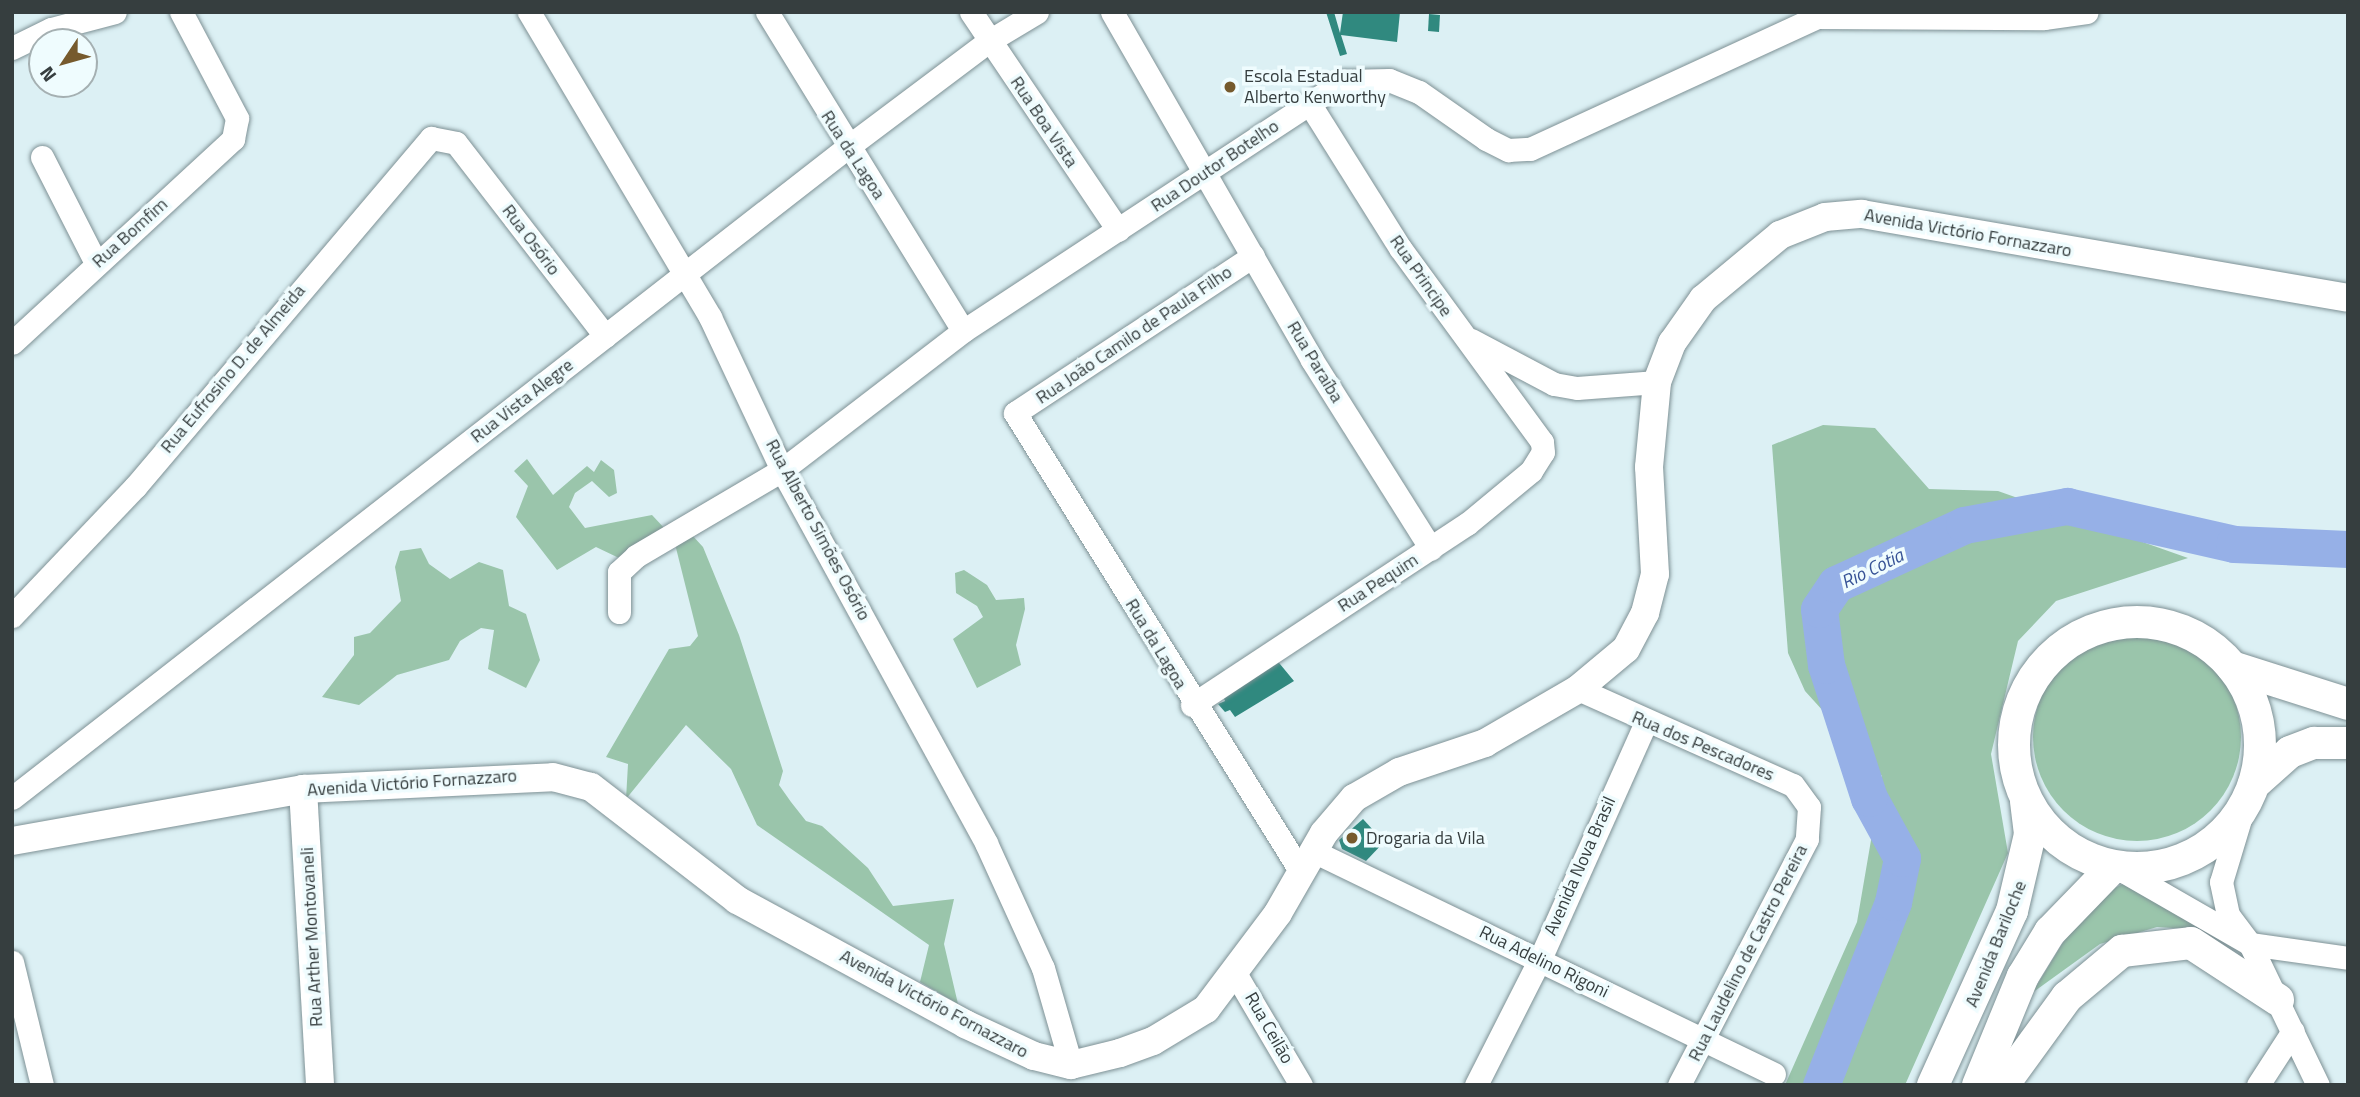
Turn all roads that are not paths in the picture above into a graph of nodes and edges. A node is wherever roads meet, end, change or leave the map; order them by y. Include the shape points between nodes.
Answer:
1 (115, 12) edge
2 (181, 12) edge
3 (529, 12) edge
4 (767, 12) edge
5 (971, 12) edge
6 (1037, 12) edge
7 (1112, 12) edge
8 (2087, 12) edge
9 (989, 41) junction
10 (12, 48) edge
11 (1309, 103) junction
12 (456, 143) joint
13 (849, 146) junction
14 (43, 158) dead end
15 (1206, 171) junction
16 (1118, 230) junction
17 (1253, 256) junction
18 (96, 263) junction
19 (684, 276) junction
20 (2347, 300) edge
21 (963, 331) junction
22 (605, 336) junction
23 (1465, 337) junction
24 (12, 343) edge
25 (1657, 382) junction
26 (1015, 413) joint
27 (1542, 442) joint
28 (782, 470) junction
29 (1431, 549) junction
30 (619, 612) dead end
31 (12, 616) edge
32 (2232, 667) junction
33 (1578, 689) junction
34 (2348, 704) edge
35 (1192, 705) junction
36 (1646, 722) junction
37 (2348, 743) edge
38 (303, 789) junction
39 (2249, 795) junction
40 (2025, 796) junction
41 (12, 798) edge
42 (1810, 820) joint
43 (12, 841) edge
44 (1307, 861) junction
45 (2115, 867) junction
46 (2250, 944) junction
47 (2348, 958) edge
48 (1540, 959) junction
49 (12, 962) edge
50 (1235, 972) junction
51 (2278, 1000) junction
52 (2292, 1031) junction
53 (1704, 1039) junction
54 (1071, 1065) junction
55 (1774, 1074) dead end
56 (42, 1085) edge
57 (320, 1085) edge
58 (1301, 1085) edge
59 (1476, 1085) edge
60 (1679, 1085) edge
61 (1933, 1085) edge
62 (1978, 1085) edge
63 (2003, 1085) edge
64 (2258, 1085) edge
65 (2318, 1085) edge

1 - 10 street via 51,29
2 - 18 street, Rua Bomfim via 237,118 228,146
3 - 19 street, Rua Alberto Simões Osório
4 - 13 street, Rua da Lagoa
5 - 9 street, Rua Boa Vista
6 - 9 street, Rua Vista Alegre
7 - 15 street, Rua Paraíba
8 - 11 street, Rua Doutor Botelho via 2044,18 1817,16 1530,149 1508,150 1419,92 1390,80 1344,81
9 - 13 street, Rua Vista Alegre
9 - 16 street, Rua Boa Vista
11 - 15 street, Rua Doutor Botelho
11 - 23 street, Rua Principe via 1400,248
12 - 22 street, Rua Osório
12 - 31 street, Rua Eufrosino D. de Almeida via 439,135 426,142 135,487
13 - 19 street, Rua Vista Alegre
13 - 21 street, Rua da Lagoa
14 - 18 street
15 - 16 street, Rua Doutor Botelho
15 - 17 street, Rua Paraíba
16 - 21 street, Rua Doutor Botelho
17 - 26 street, Rua João Camilo de Paula Filho
17 - 29 street, Rua Paraíba
18 - 24 street, Rua Bomfim
19 - 22 street, Rua Vista Alegre
19 - 28 street, Rua Alberto Simões Osório via 736,365
20 - 25 street, Avenida Victório Fornazzaro via 1910,221 1862,214 1825,217 1780,235 1703,299 1672,343
21 - 28 street, Rua Doutor Botelho
22 - 41 street, Rua Vista Alegre
23 - 25 street via 1554,384 1577,388
23 - 27 street, Rua Principe
25 - 33 street, Avenida Victório Fornazzaro via 1649,467 1655,574 1646,613 1626,649
26 - 35 street, Rua da Lagoa
27 - 29 street, Rua Pequim via 1543,453 1531,471
28 - 30 street, Rua Doutor Botelho via 625,564 618,572
28 - 54 street, Rua Alberto Simões Osório via 998,866 1043,968
29 - 35 street, Rua Pequim
32 - 34 main road
32 - 39 main road via 2258,723
32 - 40 main road via 2211,646 2157,623 2098,627 2071,640 2036,674 2018,709 2013,738
33 - 36 street, Rua dos Pescadores
33 - 44 street, Avenida Victório Fornazzaro via 1485,743 1399,772 1354,798
35 - 44 street, Rua da Lagoa
36 - 42 street, Rua dos Pescadores via 1793,785 1809,807
36 - 48 street, Avenida Nova Brasil
37 - 39 main road via 2314,743 2290,752
38 - 43 street, Avenida Victório Fornazzaro
38 - 54 street, Avenida Victório Fornazzaro via 524,775 591,788 737,900 965,1024 1034,1056
38 - 57 street, Rua Arther Montovaneli
39 - 45 main road via 2200,852 2164,864
39 - 46 street via 2221,881 2228,915
40 - 45 main road via 2048,829 2079,854
40 - 61 main road, Avenida Bariloche via 2030,834 2015,901 1990,969
42 - 53 street, Rua Laudelino de Castro Pereira via 1807,839
44 - 48 street, Rua Adelino Rigoni
44 - 50 street, Avenida Victório Fornazzaro
45 - 46 street
45 - 62 main road, Avenida Bariloche via 2050,932 2023,976
46 - 47 street
46 - 51 street
48 - 53 street, Rua Adelino Rigoni
48 - 59 street, Avenida Nova Brasil
49 - 56 street
50 - 54 street, Avenida Victório Fornazzaro via 1206,1009 1182,1026 1120,1053
50 - 58 street, Rua Ceilão
51 - 52 street
51 - 63 main road via 2191,943 2122,951 2067,997
52 - 64 street
52 - 65 street
53 - 55 street, Rua Adelino Rigoni
53 - 60 street, Rua Laudelino de Castro Pereira

